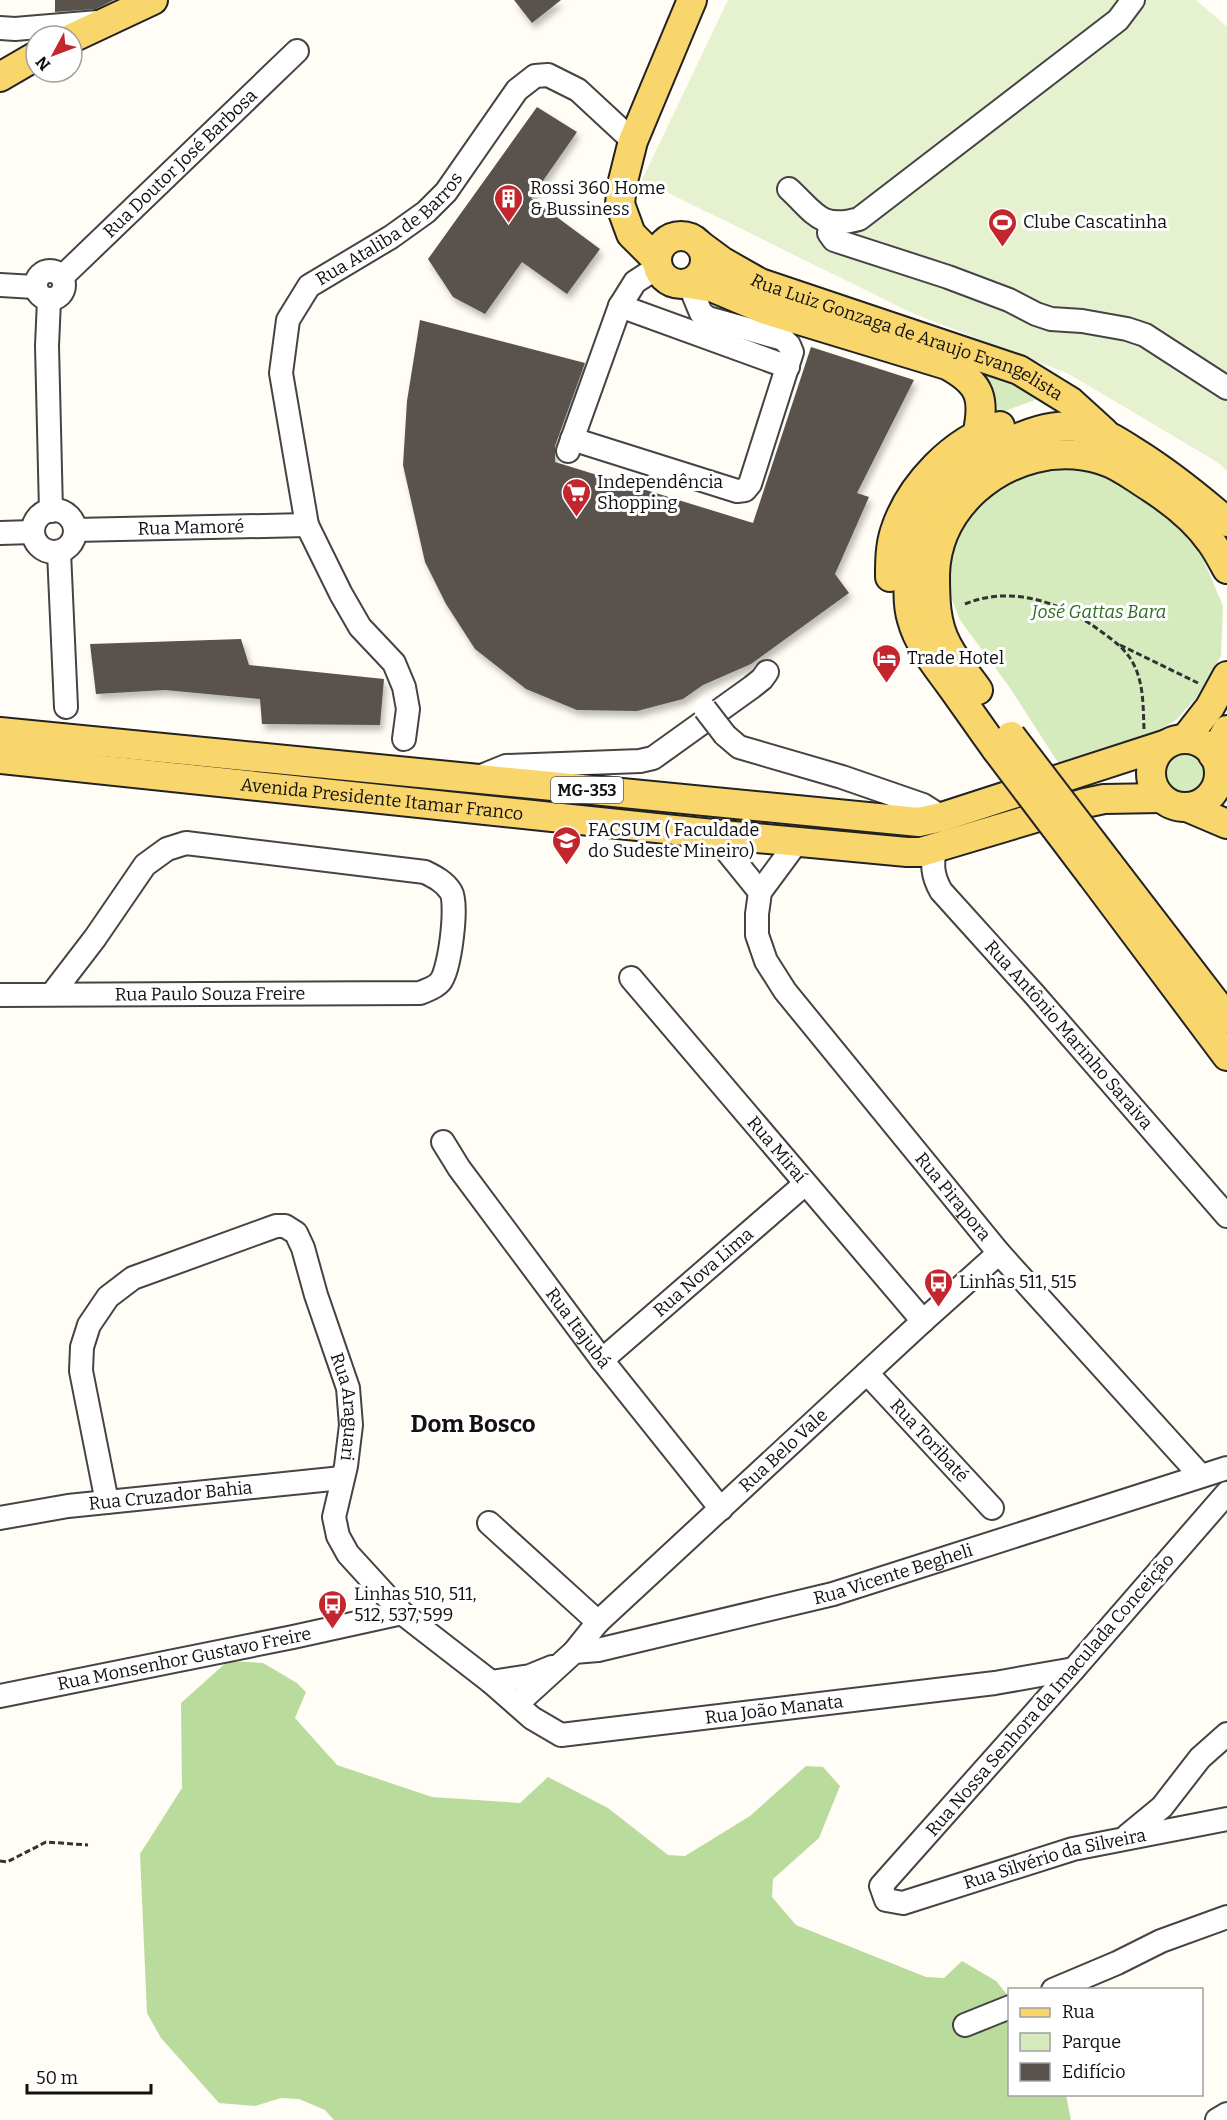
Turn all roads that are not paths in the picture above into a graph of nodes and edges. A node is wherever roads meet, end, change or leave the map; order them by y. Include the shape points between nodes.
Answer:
1 (153, 0) edge
2 (693, 0) edge
3 (1132, 0) edge
4 (105, 22) junction
5 (0, 27) edge
6 (84, 32) edge
7 (297, 51) dead end
8 (24, 63) edge
9 (0, 77) edge
10 (633, 141) junction
11 (789, 189) dead end
12 (620, 204) junction
13 (832, 222) junction
14 (691, 241) junction
15 (658, 263) junction
16 (688, 284) junction
17 (0, 285) edge
18 (42, 293) junction
19 (620, 306) junction
20 (788, 367) junction
21 (1227, 388) edge
22 (1057, 426) junction
23 (1107, 435) junction
24 (977, 436) junction
25 (51, 511) junction
26 (1227, 522) edge
27 (306, 525) junction
28 (75, 530) junction
29 (33, 531) junction
30 (0, 532) edge
31 (59, 552) junction
32 (1227, 569) edge
33 (767, 672) dead end
34 (1223, 685) edge
35 (701, 704) dead end
36 (66, 707) dead end
37 (979, 724) junction
38 (1227, 730) edge
39 (0, 732) edge
40 (404, 739) dead end
41 (1004, 742) junction
42 (1165, 745) junction
43 (0, 759) edge
44 (1220, 770) edge
45 (473, 779) junction
46 (1174, 802) junction
47 (942, 817) junction
48 (1227, 824) edge
49 (713, 834) junction
50 (797, 842) junction
51 (935, 847) junction
52 (1101, 870) junction
53 (760, 892) junction
54 (631, 978) dead end
55 (52, 994) junction
56 (0, 995) edge
57 (1227, 1018) edge
58 (1227, 1056) edge
59 (443, 1142) dead end
60 (805, 1184) junction
61 (1227, 1216) edge
62 (999, 1253) junction
63 (923, 1321) junction
64 (602, 1360) junction
65 (867, 1373) junction
66 (1227, 1468) edge
67 (1200, 1475) junction
68 (342, 1478) junction
69 (1227, 1494) edge
70 (107, 1502) junction
71 (992, 1508) dead end
72 (721, 1509) junction
73 (0, 1518) edge
74 (489, 1523) dead end
75 (402, 1613) junction
76 (598, 1622) junction
77 (566, 1658) junction
78 (1074, 1669) junction
79 (491, 1682) junction
80 (0, 1696) edge
81 (517, 1704) junction
82 (1227, 1734) edge
83 (1227, 1819) edge
84 (1125, 1838) junction
85 (886, 1900) joint
86 (1227, 1917) edge
87 (1055, 1988) edge
88 (1008, 2008) edge
89 (965, 2025) dead end
90 (1227, 2114) edge
91 (1217, 2120) edge

1 - 4 main road
2 - 10 main road
3 - 13 street via 1118,20 858,219 841,224
4 - 5 street
4 - 6 main road
7 - 18 street, Rua Doutor José Barbosa via 62,277 63,290 57,297
8 - 9 main road
10 - 12 main road
10 - 27 street, Rua Ataliba de Barros via 578,90 548,75 535,76 518,90 446,192 426,212 309,286 288,320 281,373
11 - 13 street via 822,221
12 - 14 main road, Rua Luiz Gonzaga de Araujo Evangelista via 661,231
12 - 15 main road via 631,234
13 - 21 street via 829,233 834,240 948,277 1051,319 1127,329
14 - 15 main road via 667,241
14 - 16 main road via 706,259 701,274
14 - 23 main road, Rua Luiz Gonzaga de Araujo Evangelista via 760,283 1019,370 1071,402
15 - 16 main road via 662,274 674,283
15 - 19 street via 635,282
16 - 20 street via 700,313 708,318 783,339 792,352
16 - 24 main road, Rua Luiz Gonzaga de Araujo Evangelista via 714,288 766,310 964,374 977,387 982,404
17 - 18 street
18 - 25 street
19 - 20 street
19 - 20 street via 570,445 737,491 746,490
22 - 23 main road
22 - 24 main road via 1024,421
22 - 37 main road via 1004,444 965,469 930,508 911,549 908,595 912,621 927,652
23 - 26 main road via 1161,468
24 - 37 main road via 959,446 916,490 895,533 890,580 893,608 913,658 932,684
25 - 28 street via 65,514
25 - 29 street via 36,520
27 - 28 street, Rua Mamoré
27 - 40 street, Rua Ataliba de Barros via 360,627 394,663 408,709
28 - 31 street via 70,546
29 - 30 street
29 - 31 street via 40,546 49,552
31 - 36 street
32 - 41 main road via 1187,514 1102,460 1071,454 1030,458 985,481 957,508 948,524 936,564 935,600 947,646
33 - 45 street via 653,758 506,766
34 - 42 main road via 1210,707
35 - 47 street, bridge via 739,747 842,777 923,805
37 - 41 main road
38 - 44 main road
39 - 45 main road, Avenida Presidente Itamar Franco / MG-353
41 - 52 main road, bridge
42 - 44 main road via 1196,741 1206,747
42 - 46 main road via 1153,761 1152,781
42 - 47 main road, Avenida Presidente Itamar Franco / MG-353
43 - 49 main road, Avenida Presidente Itamar Franco / MG-353
44 - 46 main road via 1217,784 1206,800
45 - 47 main road, Avenida Presidente Itamar Franco / MG-353 via 903,821
46 - 48 main road, MG-353
46 - 51 main road, Avenida Presidente Itamar Franco / MG-353 via 1085,802
49 - 50 main road, Avenida Presidente Itamar Franco / MG-353
49 - 53 street
50 - 51 main road, Avenida Presidente Itamar Franco / MG-353 via 907,852
50 - 53 street
51 - 61 street, Rua Antônio Marinho Saraiva via 934,880 941,891
52 - 57 main road
52 - 58 main road
53 - 62 street, Rua Pirapora via 757,935 766,961 785,990
54 - 60 street, Rua Miraí
55 - 55 street, Rua Paulo Souza Freire via 420,993 442,981 448,967 452,893 426,872 186,843 167,849 145,865
55 - 56 street, Rua Paulo Souza Freire
59 - 64 street, Rua Itajubá
60 - 63 street, Rua Miraí
60 - 64 street, Rua Nova Lima
62 - 63 street, Rua Belo Vale
62 - 67 street, Rua Pirapora
63 - 65 street, Rua Belo Vale
64 - 72 street, Rua Itajubá
65 - 71 street, Rua Toribaté
65 - 72 street, Rua Belo Vale
66 - 67 street, Rua Vicente Begheli
67 - 77 street, Rua Vicente Begheli via 833,1594
68 - 70 street, Rua Cruzador Bahia
68 - 70 street, Rua Araguari via 351,1425 348,1388 303,1248 296,1233 276,1226 133,1278 108,1297 89,1325 82,1347 81,1371
68 - 75 street, Rua Araguari via 334,1517 338,1536 348,1554
69 - 78 street, Rua Nossa Senhora da Imaculada Conceição
70 - 73 street, Rua Cruzador Bahia
72 - 76 street, Rua Belo Vale
74 - 76 street
75 - 79 street, Rua Araguari
75 - 80 street, Rua Monsenhor Gustavo Freire
76 - 77 street, Rua Belo Vale
77 - 79 street, Rua Vicente Begheli via 530,1676
77 - 81 street
78 - 81 street, Rua João Manata via 995,1683 561,1735
78 - 85 street, Rua Nossa Senhora da Imaculada Conceição via 881,1886
79 - 81 street, Rua João Manata
82 - 84 street via 1200,1758 1162,1807
83 - 84 street, Rua Silvério da Silveira
84 - 85 street, Rua Silvério da Silveira via 1073,1849 903,1903
86 - 87 street via 1161,1941
88 - 89 street
90 - 91 street

